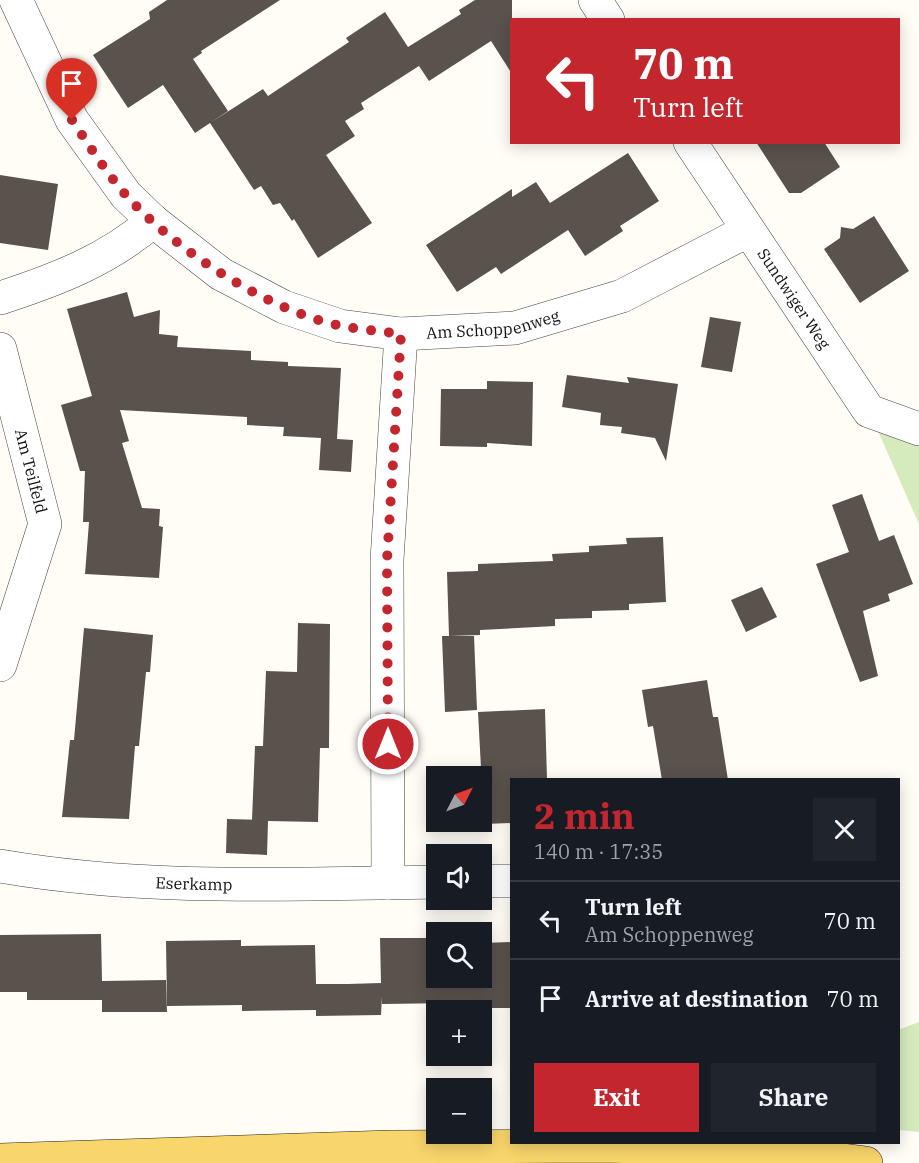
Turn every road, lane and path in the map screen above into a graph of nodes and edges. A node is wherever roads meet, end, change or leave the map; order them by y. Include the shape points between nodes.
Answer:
1 (595, 0) edge
2 (22, 2) edge
3 (607, 18) edge
4 (691, 144) edge
5 (153, 221) junction
6 (747, 231) junction
7 (0, 298) edge
8 (401, 334) junction
9 (0, 349) edge
10 (919, 429) edge
11 (0, 665) edge
12 (0, 866) edge
13 (492, 881) edge
14 (510, 881) edge
15 (426, 882) edge
16 (388, 883) junction
17 (0, 1160) edge
18 (866, 1163) edge

1 - 3 street
2 - 5 street, Am Schoppenweg via 72,120 126,195
4 - 6 street, Sundwiger Weg
5 - 7 street via 129,242 59,279
5 - 8 street, Am Schoppenweg via 220,274 284,307 340,326
6 - 8 street, Am Schoppenweg via 622,296 515,328
6 - 10 street, Sundwiger Weg via 869,411
8 - 16 street via 387,560
9 - 11 street, Am Teilfeld via 45,524
12 - 16 street, Eserkamp via 154,884
13 - 14 street
15 - 16 street, Eserkamp
17 - 18 main road via 390,1147 603,1146 768,1150

